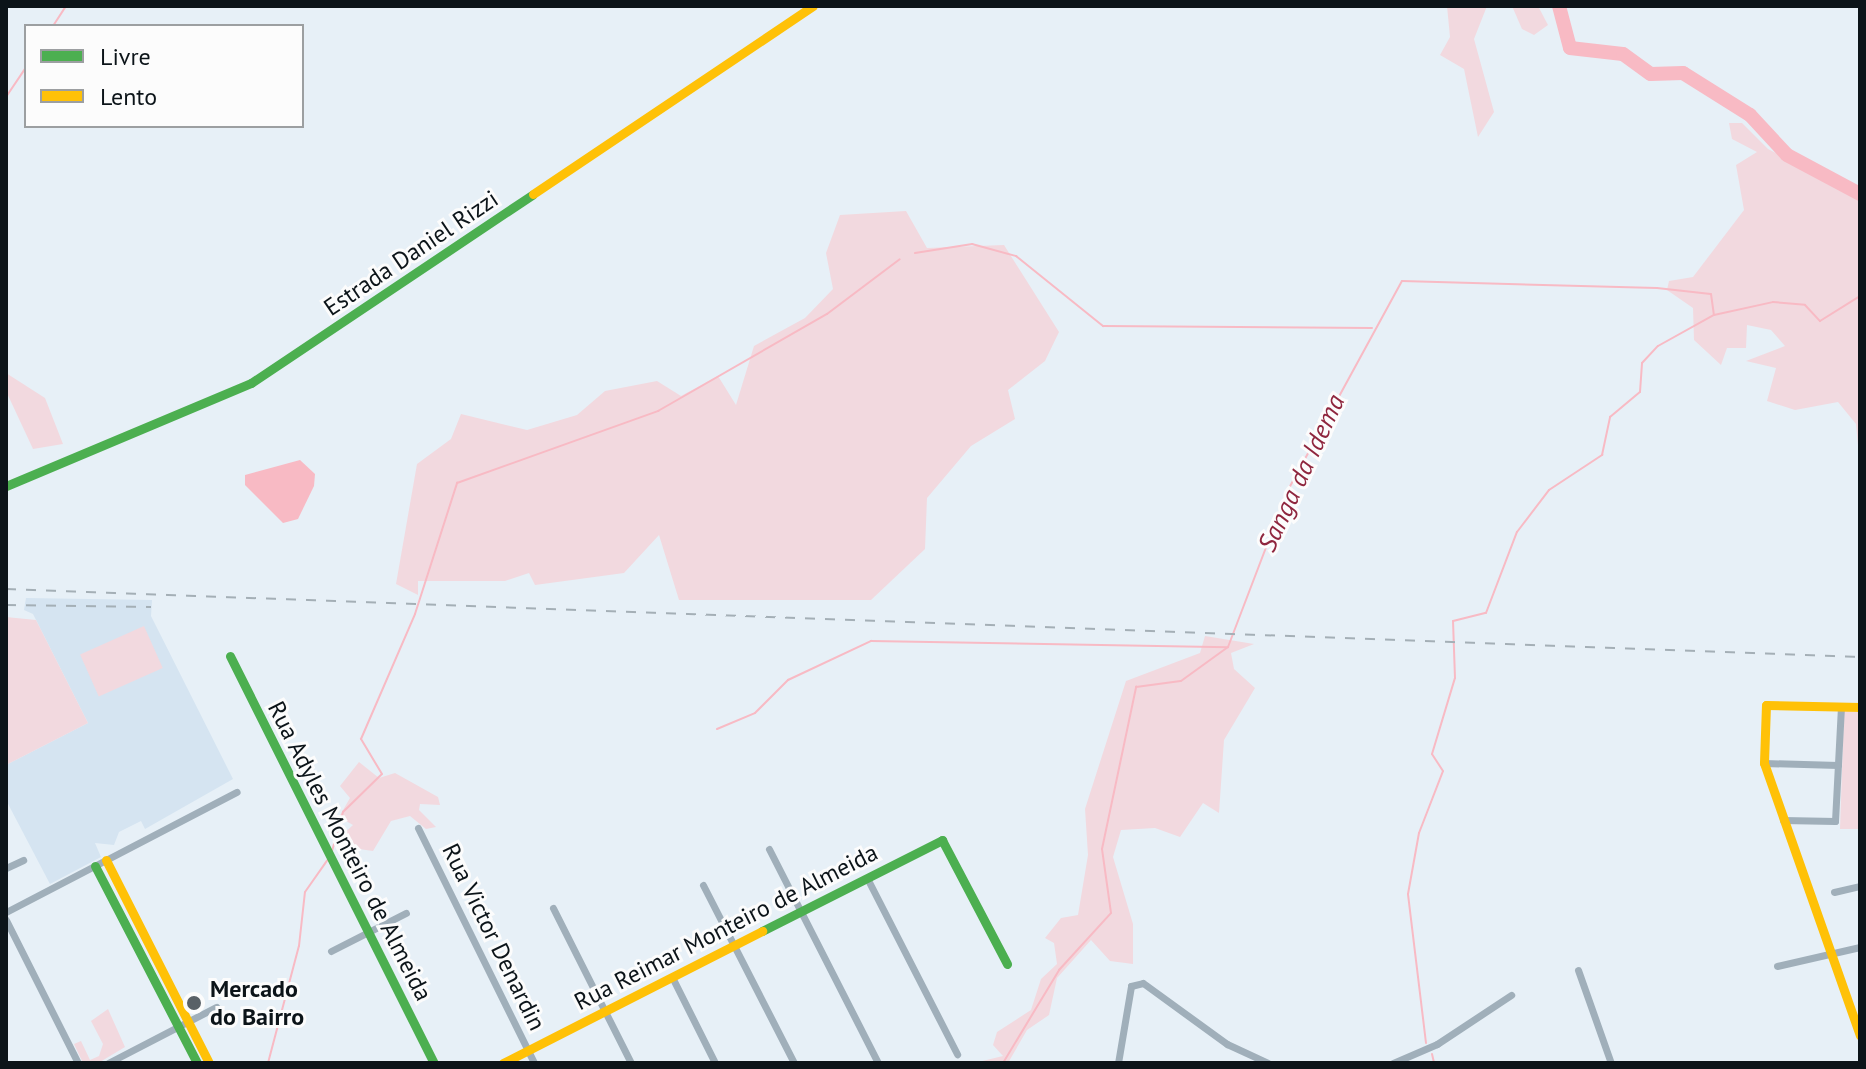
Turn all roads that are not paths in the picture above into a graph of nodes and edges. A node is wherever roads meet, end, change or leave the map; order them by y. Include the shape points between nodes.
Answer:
1 (813, 6) edge
2 (6, 486) edge
3 (230, 656) dead end
4 (1841, 707) junction
5 (1860, 707) edge
6 (1764, 763) junction
7 (1838, 765) junction
8 (237, 792) dead end
9 (1783, 820) junction
10 (418, 828) dead end
11 (769, 849) dead end
12 (23, 860) dead end
13 (106, 860) junction
14 (95, 866) junction
15 (6, 868) edge
16 (867, 878) junction
17 (703, 885) dead end
18 (1860, 886) edge
19 (1834, 892) dead end
20 (553, 908) dead end
21 (802, 911) junction
22 (6, 912) edge
23 (406, 913) dead end
24 (6, 920) edge
25 (369, 932) junction
26 (734, 946) junction
27 (1860, 947) edge
28 (331, 951) dead end
29 (1829, 954) junction
30 (1007, 964) dead end
31 (1777, 966) dead end
32 (1578, 970) dead end
33 (672, 977) junction
34 (1511, 995) dead end
35 (216, 1007) dead end
36 (605, 1011) junction
37 (189, 1022) junction
38 (179, 1027) junction
39 (1860, 1036) edge
40 (528, 1051) junction
41 (957, 1054) dead end
42 (78, 1063) edge
43 (108, 1063) edge
44 (197, 1063) edge
45 (209, 1063) edge
46 (434, 1063) edge
47 (503, 1063) edge
48 (534, 1063) edge
49 (631, 1063) edge
50 (715, 1063) edge
51 (794, 1063) edge
52 (878, 1063) edge
53 (1118, 1063) edge
54 (1268, 1063) edge
55 (1393, 1063) edge
56 (1611, 1063) edge

1 - 2 street, Estrada Daniel Rizzi via 261,377
3 - 25 street, Rua Adyles Monteiro de Almeida
4 - 5 street
4 - 6 street via 1766,705
4 - 7 street
6 - 7 street
6 - 9 street
7 - 9 street via 1835,821
8 - 13 street
9 - 29 street
10 - 40 street, Rua Victor Denardin
11 - 21 street
12 - 15 street
13 - 14 street
13 - 37 street
14 - 22 street
14 - 38 street
16 - 21 street, Rua Reimar Monteiro de Almeida
16 - 30 street, Rua Reimar Monteiro de Almeida via 942,840
16 - 41 street
17 - 26 street
18 - 19 street
20 - 36 street
21 - 26 street, Rua Reimar Monteiro de Almeida
21 - 52 street
23 - 25 street
24 - 42 street
25 - 28 street
25 - 46 street, Rua Adyles Monteiro de Almeida
26 - 33 street, Rua Reimar Monteiro de Almeida
26 - 51 street
27 - 29 street
29 - 31 street
29 - 39 street
32 - 56 street
33 - 36 street, Rua Reimar Monteiro de Almeida
33 - 50 street
34 - 55 street via 1428,1049
35 - 37 street
36 - 40 street, Rua Reimar Monteiro de Almeida
36 - 49 street
37 - 38 street
37 - 45 street
38 - 43 street
38 - 44 street
40 - 47 street, Rua Reimar Monteiro de Almeida
40 - 48 street, Rua Victor Denardin
53 - 54 street via 1136,983

